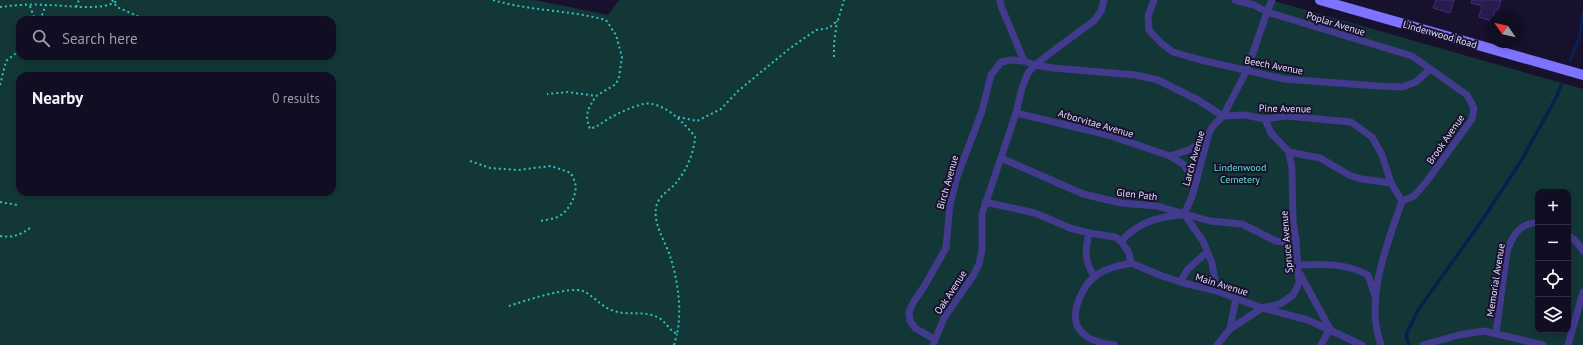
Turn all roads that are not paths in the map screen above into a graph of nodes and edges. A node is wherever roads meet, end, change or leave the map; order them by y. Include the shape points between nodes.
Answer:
1 (1000, 0) edge
2 (1104, 0) edge
3 (1154, 0) edge
4 (1235, 0) edge
5 (1272, 0) edge
6 (1320, 0) edge
7 (1267, 12) junction
8 (1024, 61) junction
9 (1035, 65) junction
10 (1430, 69) junction
11 (1247, 70) junction
12 (1583, 75) edge
13 (1016, 113) junction
14 (1224, 116) junction
15 (1265, 119) junction
16 (1207, 138) junction
17 (1289, 152) junction
18 (1170, 156) junction
19 (1001, 158) junction
20 (1196, 182) junction
21 (1391, 183) junction
22 (1402, 201) junction
23 (986, 202) junction
24 (1184, 214) junction
25 (1535, 224) edge
26 (1089, 233) junction
27 (1571, 237) edge
28 (1296, 240) junction
29 (1121, 241) junction
30 (1583, 251) edge
31 (1207, 252) junction
32 (1131, 263) junction
33 (1299, 269) junction
34 (1095, 276) junction
35 (1180, 282) junction
36 (1217, 291) junction
37 (1583, 292) edge
38 (1376, 297) junction
39 (1236, 298) junction
40 (1262, 308) junction
41 (1230, 329) junction
42 (1330, 330) junction
43 (1496, 333) junction
44 (933, 342) edge
45 (1102, 344) edge
46 (1114, 345) edge
47 (1217, 345) edge
48 (1321, 345) edge
49 (1362, 345) edge
50 (1381, 345) edge
51 (1423, 345) edge
52 (1543, 345) edge
53 (1568, 345) edge

1 - 8 lane
2 - 9 lane via 1095,20
3 - 11 lane, Beech Avenue via 1148,16 1149,30 1161,43 1173,52
4 - 7 lane, Poplar Avenue
5 - 7 lane, Larch Avenue
6 - 12 street, Lindenwood Road
7 - 10 lane, Poplar Avenue via 1406,53
7 - 11 lane, Larch Avenue
8 - 9 lane
8 - 44 lane, Birch Avenue via 1001,62 991,75 982,111 955,184 950,204 946,248 909,312 910,321 915,328
9 - 13 lane via 1028,73 1022,88
9 - 14 lane via 1136,75 1158,80
10 - 11 lane, Beech Avenue via 1416,82 1402,87 1284,79
10 - 22 lane, Brook Avenue via 1467,95 1474,108 1472,119 1427,181 1414,196
11 - 14 lane, Larch Avenue
13 - 18 lane, Arborvitae Avenue via 1108,135
13 - 19 lane
14 - 15 lane, Pine Avenue via 1245,115
14 - 16 lane, Larch Avenue via 1213,126
15 - 17 lane via 1271,132
15 - 21 lane, Pine Avenue via 1286,116 1351,122 1372,138 1382,155
16 - 18 lane via 1191,149
16 - 20 lane, Larch Avenue
17 - 21 lane via 1320,158 1361,179
17 - 28 lane, Spruce Avenue
18 - 20 lane, Arborvitae Avenue via 1183,164
19 - 23 lane
19 - 24 lane, Glen Path via 1083,194 1121,203 1157,206
20 - 24 lane, Larch Avenue
21 - 22 lane, Pine Avenue
22 - 38 lane via 1381,267
23 - 26 lane via 1035,213
23 - 44 lane, Oak Avenue via 982,214 982,250 978,264 973,276 944,318
24 - 28 lane, Glen Path via 1210,221 1242,224 1276,242
24 - 29 lane via 1165,216 1140,225
24 - 31 lane
25 - 43 lane, Memorial Avenue via 1521,228 1510,243
26 - 29 lane
26 - 34 lane via 1086,259 1089,269
27 - 30 lane
28 - 33 lane, Spruce Avenue
29 - 32 lane via 1129,253
31 - 35 lane via 1188,269
31 - 36 lane via 1212,263
32 - 34 lane via 1114,267
32 - 35 lane, Main Avenue
33 - 38 lane via 1319,264 1338,265 1360,271 1368,275
33 - 40 lane, Spruce Avenue via 1299,283 1293,295 1280,304
33 - 42 lane
34 - 45 lane via 1085,287 1075,319 1087,337
35 - 36 lane, Main Avenue
36 - 39 lane, Main Avenue
37 - 53 lane
38 - 50 lane via 1376,326
39 - 40 lane, Main Avenue
39 - 41 lane
40 - 41 lane, Spruce Avenue
40 - 42 lane, Main Avenue via 1308,320
41 - 47 lane
42 - 48 lane
42 - 49 lane, Main Avenue
43 - 51 lane via 1476,332
43 - 52 lane
45 - 46 lane

